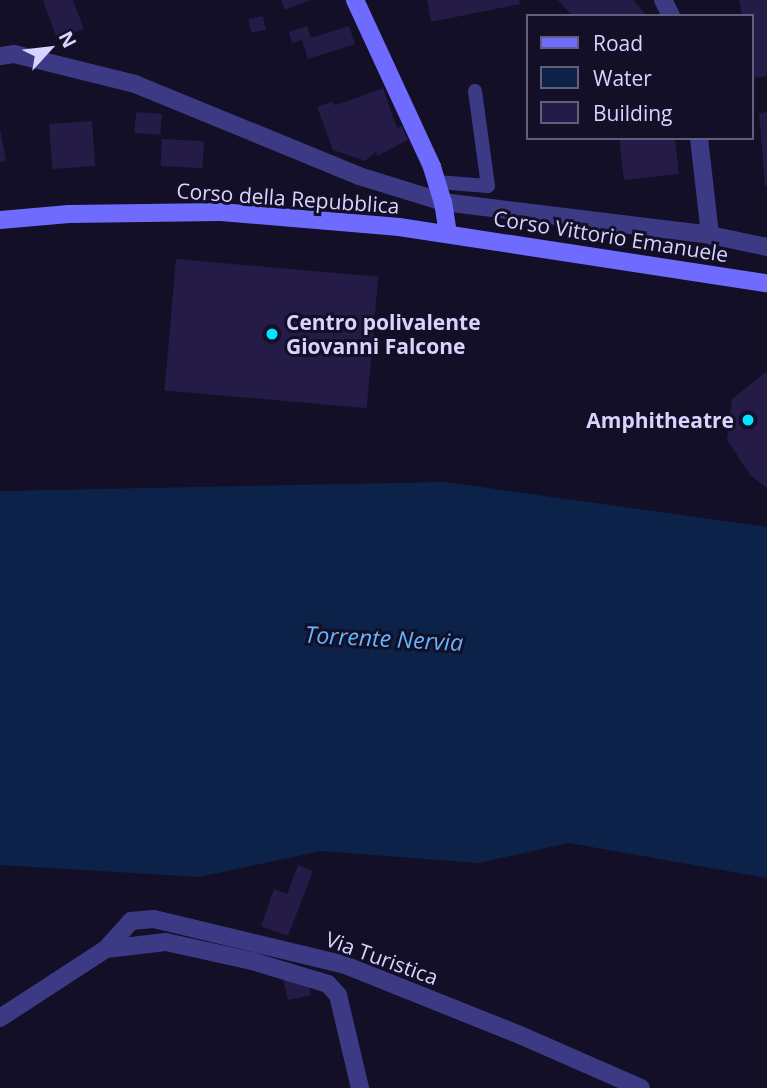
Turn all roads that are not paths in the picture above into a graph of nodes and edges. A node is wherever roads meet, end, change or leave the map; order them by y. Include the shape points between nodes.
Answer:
1 (355, 0) edge
2 (0, 56) edge
3 (475, 91) dead end
4 (699, 140) edge
5 (436, 182) junction
6 (443, 202) junction
7 (0, 220) edge
8 (448, 234) junction
9 (710, 234) junction
10 (767, 247) edge
11 (767, 283) edge
12 (106, 949) junction
13 (0, 1018) edge
14 (360, 1088) edge
15 (641, 1088) edge

1 - 5 main road
2 - 6 street via 14,54 135,84 359,176
3 - 5 lane via 488,186
4 - 9 street
5 - 6 main road
6 - 8 main road
6 - 9 street
7 - 8 main road, Corso della Repubblica via 220,212
8 - 11 main road, Corso Vittorio Emanuele
9 - 10 street
12 - 13 street, Via Turistica
12 - 14 street, Via Turistica via 166,942 328,984 338,995
12 - 15 street, Via Turistica via 131,921 154,919 267,944 345,965

